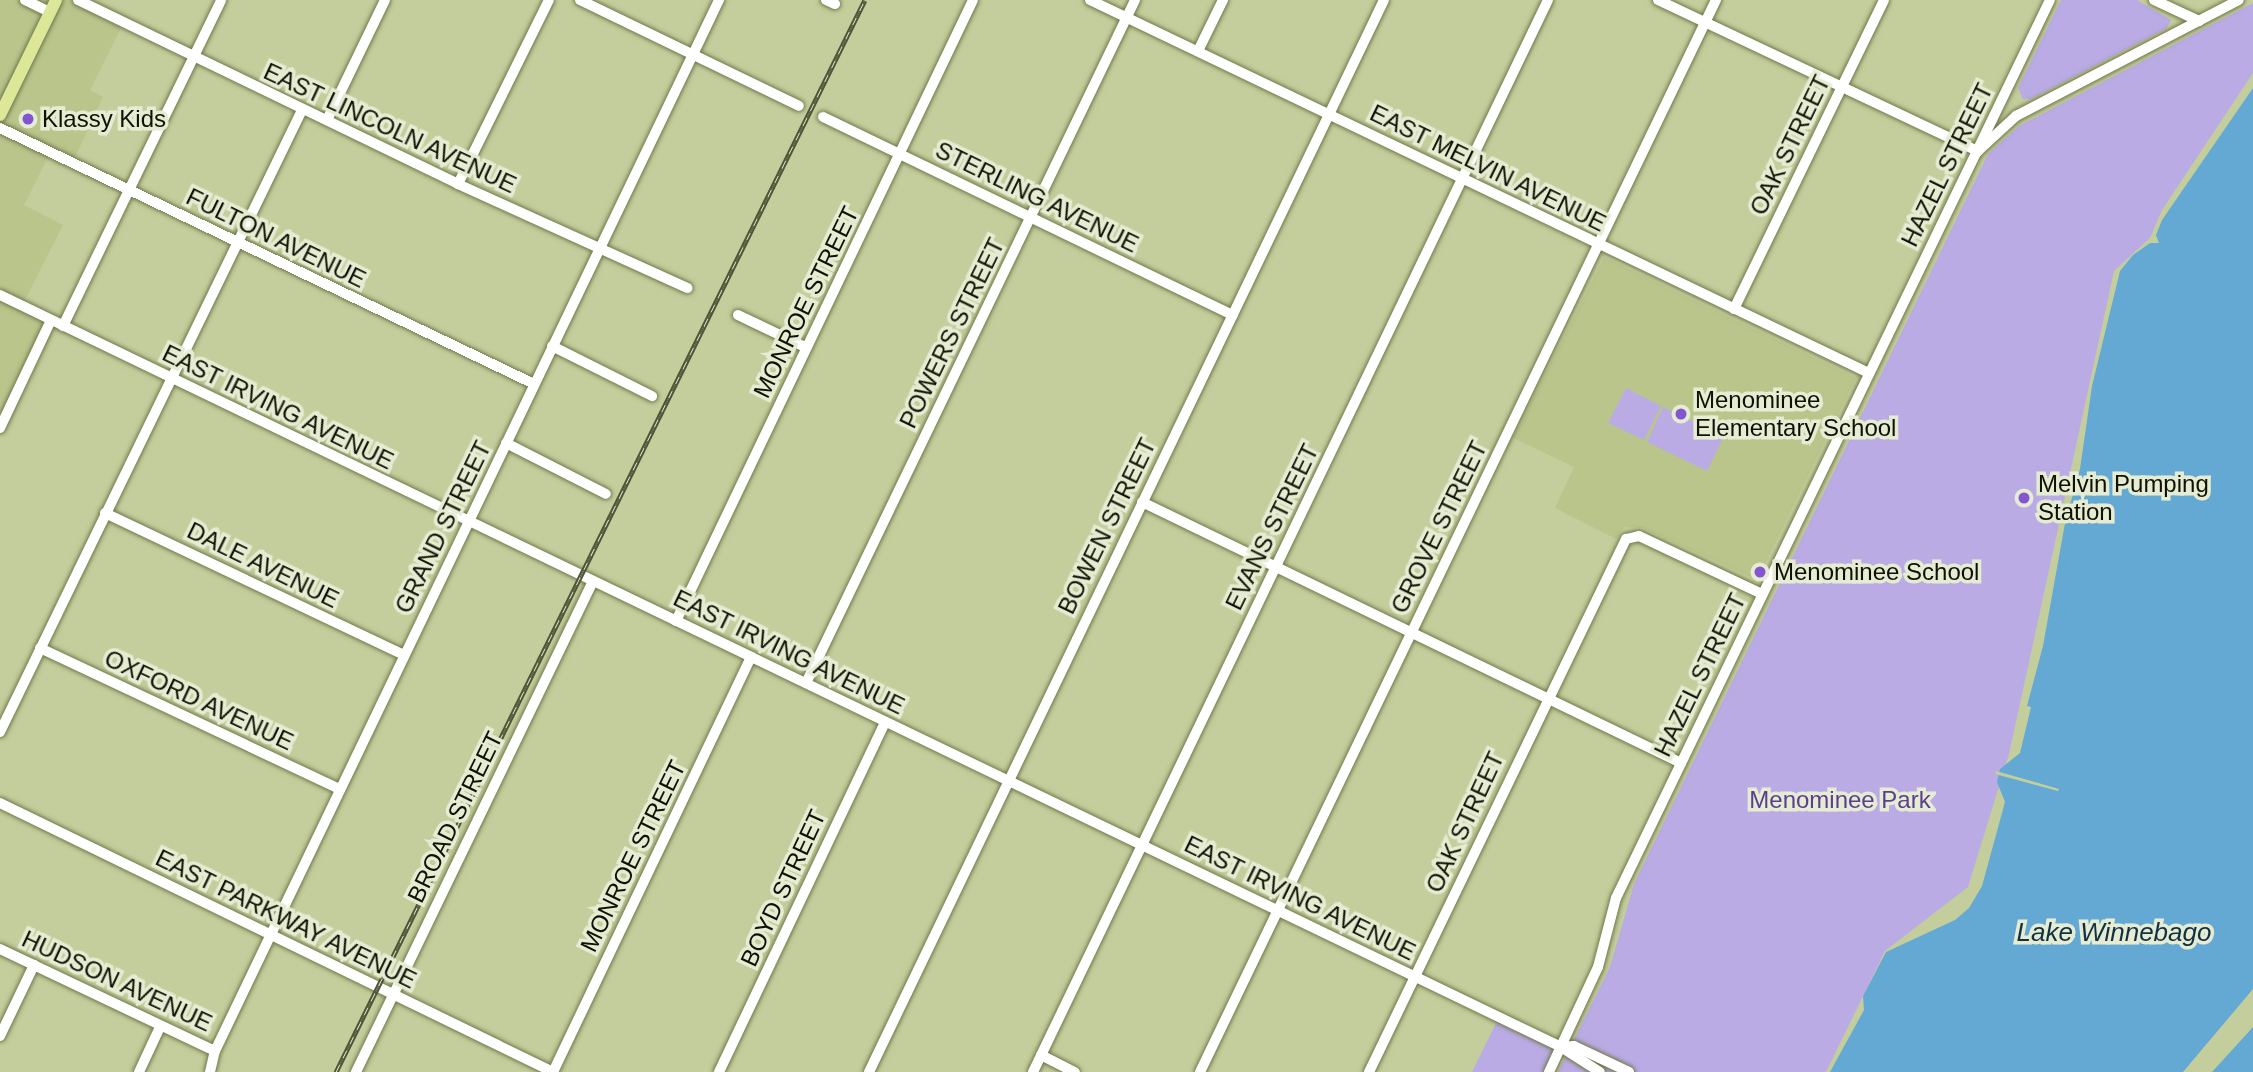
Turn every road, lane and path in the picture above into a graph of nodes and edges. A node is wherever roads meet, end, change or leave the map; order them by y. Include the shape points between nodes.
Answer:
1 (25, 0) edge
2 (78, 0) edge
3 (221, 0) edge
4 (385, 0) edge
5 (549, 0) edge
6 (580, 0) edge
7 (719, 0) edge
8 (973, 0) edge
9 (1090, 0) edge
10 (1135, 0) edge
11 (1223, 0) edge
12 (1384, 0) edge
13 (1548, 0) edge
14 (1658, 0) edge
15 (1716, 0) edge
16 (1884, 0) edge
17 (2050, 0) edge
18 (2154, 0) edge
19 (2239, 0) edge
20 (2226, 3) edge
21 (53, 6) edge
22 (1126, 17) junction
23 (2199, 21) junction
24 (1705, 22) junction
25 (1198, 51) junction
26 (692, 54) junction
27 (194, 57) junction
28 (1841, 88) junction
29 (799, 106) dead end
30 (302, 110) junction
31 (1329, 114) junction
32 (0, 115) edge
33 (823, 117) dead end
34 (327, 120) junction
35 (0, 128) edge
36 (1978, 151) junction
37 (900, 154) junction
38 (1463, 179) junction
39 (458, 184) junction
40 (128, 190) junction
41 (1031, 217) junction
42 (236, 243) junction
43 (1599, 245) junction
44 (598, 250) junction
45 (687, 288) dead end
46 (0, 295) edge
47 (1734, 309) junction
48 (738, 315) dead end
49 (1233, 315) junction
50 (51, 320) junction
51 (63, 326) junction
52 (552, 346) junction
53 (807, 348) junction
54 (1869, 373) junction
55 (170, 378) junction
56 (534, 384) junction
57 (652, 396) dead end
58 (0, 428) edge
59 (506, 443) junction
60 (606, 494) dead end
61 (1142, 502) junction
62 (105, 513) junction
63 (470, 521) junction
64 (1276, 566) junction
65 (593, 581) junction
66 (1762, 594) junction
67 (676, 621) junction
68 (1411, 634) junction
69 (40, 648) junction
70 (404, 655) junction
71 (751, 657) junction
72 (806, 683) junction
73 (1547, 699) junction
74 (886, 722) junction
75 (0, 732) edge
76 (1681, 763) junction
77 (1007, 781) junction
78 (340, 789) junction
79 (0, 803) edge
80 (1142, 845) junction
81 (1277, 910) junction
82 (272, 933) junction
83 (0, 949) edge
84 (34, 965) junction
85 (1415, 977) junction
86 (393, 995) junction
87 (160, 1027) junction
88 (0, 1037) edge
89 (1561, 1046) junction
90 (215, 1051) junction
91 (1041, 1055) junction
92 (139, 1072) edge
93 (210, 1072) edge
94 (356, 1072) edge
95 (553, 1072) edge
96 (719, 1072) edge
97 (869, 1072) edge
98 (1033, 1072) edge
99 (1075, 1072) edge
100 (1200, 1072) edge
101 (1369, 1072) edge
102 (1549, 1072) edge
103 (1600, 1072) edge
104 (1629, 1072) edge

1 - 21 street
2 - 27 street, EAST LINCOLN AVENUE
3 - 27 street
4 - 34 street
5 - 39 street
6 - 26 street
7 - 26 street, GRAND STREET
8 - 37 street, MONROE STREET
9 - 22 street, EAST MELVIN AVENUE
10 - 22 street, POWERS STREET
11 - 25 street
12 - 31 street, BOWEN STREET
13 - 38 street, EVANS STREET
14 - 24 street
15 - 24 street, GROVE STREET
16 - 28 street, OAK STREET
17 - 36 street, HAZEL STREET
18 - 23 street
19 - 20 street
20 - 23 street
21 - 32 main road
22 - 25 street, EAST MELVIN AVENUE
22 - 41 street, POWERS STREET
23 - 36 street via 2016,116
24 - 28 street
24 - 43 street, GROVE STREET
25 - 31 street, EAST MELVIN AVENUE
26 - 29 street
26 - 44 street, GRAND STREET
27 - 30 street, EAST LINCOLN AVENUE
27 - 40 street
28 - 36 street
28 - 47 street, OAK STREET
30 - 34 street, EAST LINCOLN AVENUE
30 - 42 street
31 - 38 street, EAST MELVIN AVENUE
31 - 49 street, BOWEN STREET
33 - 37 street, STERLING AVENUE
34 - 39 street, EAST LINCOLN AVENUE
35 - 40 street, FULTON AVENUE
36 - 54 street, HAZEL STREET
37 - 41 street, STERLING AVENUE
37 - 53 street, MONROE STREET
38 - 43 street, EAST MELVIN AVENUE
38 - 64 street, EVANS STREET
39 - 44 street, EAST LINCOLN AVENUE
40 - 42 street, FULTON AVENUE
40 - 51 street
41 - 49 street, STERLING AVENUE
41 - 72 street, POWERS STREET
42 - 55 street
42 - 56 street, FULTON AVENUE
43 - 47 street, EAST MELVIN AVENUE
43 - 68 street, GROVE STREET
44 - 45 street, EAST LINCOLN AVENUE
44 - 52 street, GRAND STREET
46 - 50 street, EAST IRVING AVENUE
47 - 54 street, EAST MELVIN AVENUE
48 - 53 street
49 - 61 street, BOWEN STREET
50 - 51 street, EAST IRVING AVENUE
50 - 58 street
51 - 55 street, EAST IRVING AVENUE
52 - 56 street, GRAND STREET
52 - 57 street
53 - 67 street, MONROE STREET
54 - 66 street, HAZEL STREET
55 - 62 street
55 - 63 street, EAST IRVING AVENUE
56 - 59 street, GRAND STREET
59 - 60 street
59 - 63 street, GRAND STREET
61 - 64 street
61 - 77 street, BOWEN STREET
62 - 69 street
62 - 70 street, DALE AVENUE
63 - 65 street, EAST IRVING AVENUE
63 - 70 street, GRAND STREET
64 - 68 street
64 - 80 street, EVANS STREET
65 - 67 street, EAST IRVING AVENUE
65 - 86 street, BROAD STREET
66 - 73 street, OAK STREET via 1634,535 1626,539
66 - 76 street, HAZEL STREET
67 - 71 street, EAST IRVING AVENUE
68 - 73 street
68 - 81 street, GROVE STREET
69 - 75 street
69 - 78 street, OXFORD AVENUE
70 - 78 street, GRAND STREET
71 - 72 street, EAST IRVING AVENUE
71 - 95 street, MONROE STREET
72 - 74 street, EAST IRVING AVENUE
73 - 76 street
73 - 85 street, OAK STREET
74 - 77 street, EAST IRVING AVENUE
74 - 96 street, BOYD STREET
76 - 89 street, HAZEL STREET via 1616,898 1598,967
77 - 80 street, EAST IRVING AVENUE
77 - 97 street, BOWEN STREET
78 - 82 street, GRAND STREET
79 - 82 street, EAST PARKWAY AVENUE
80 - 81 street, EAST IRVING AVENUE
80 - 91 street, EVANS STREET
81 - 85 street, EAST IRVING AVENUE
81 - 100 street, GROVE STREET
82 - 86 street, EAST PARKWAY AVENUE
82 - 90 street, GRAND STREET
83 - 84 street, HUDSON AVENUE
84 - 87 street, HUDSON AVENUE
84 - 88 street
85 - 89 street, EAST IRVING AVENUE
85 - 101 street, OAK STREET
86 - 94 street, BROAD STREET
86 - 95 street, EAST PARKWAY AVENUE
87 - 90 street, HUDSON AVENUE
87 - 92 street
89 - 102 street, HAZEL STREET
89 - 103 street, EAST IRVING AVENUE
89 - 104 street, EAST IRVING AVENUE via 1574,1046
90 - 93 street, GRAND STREET
91 - 98 street, EVANS STREET
91 - 99 street

